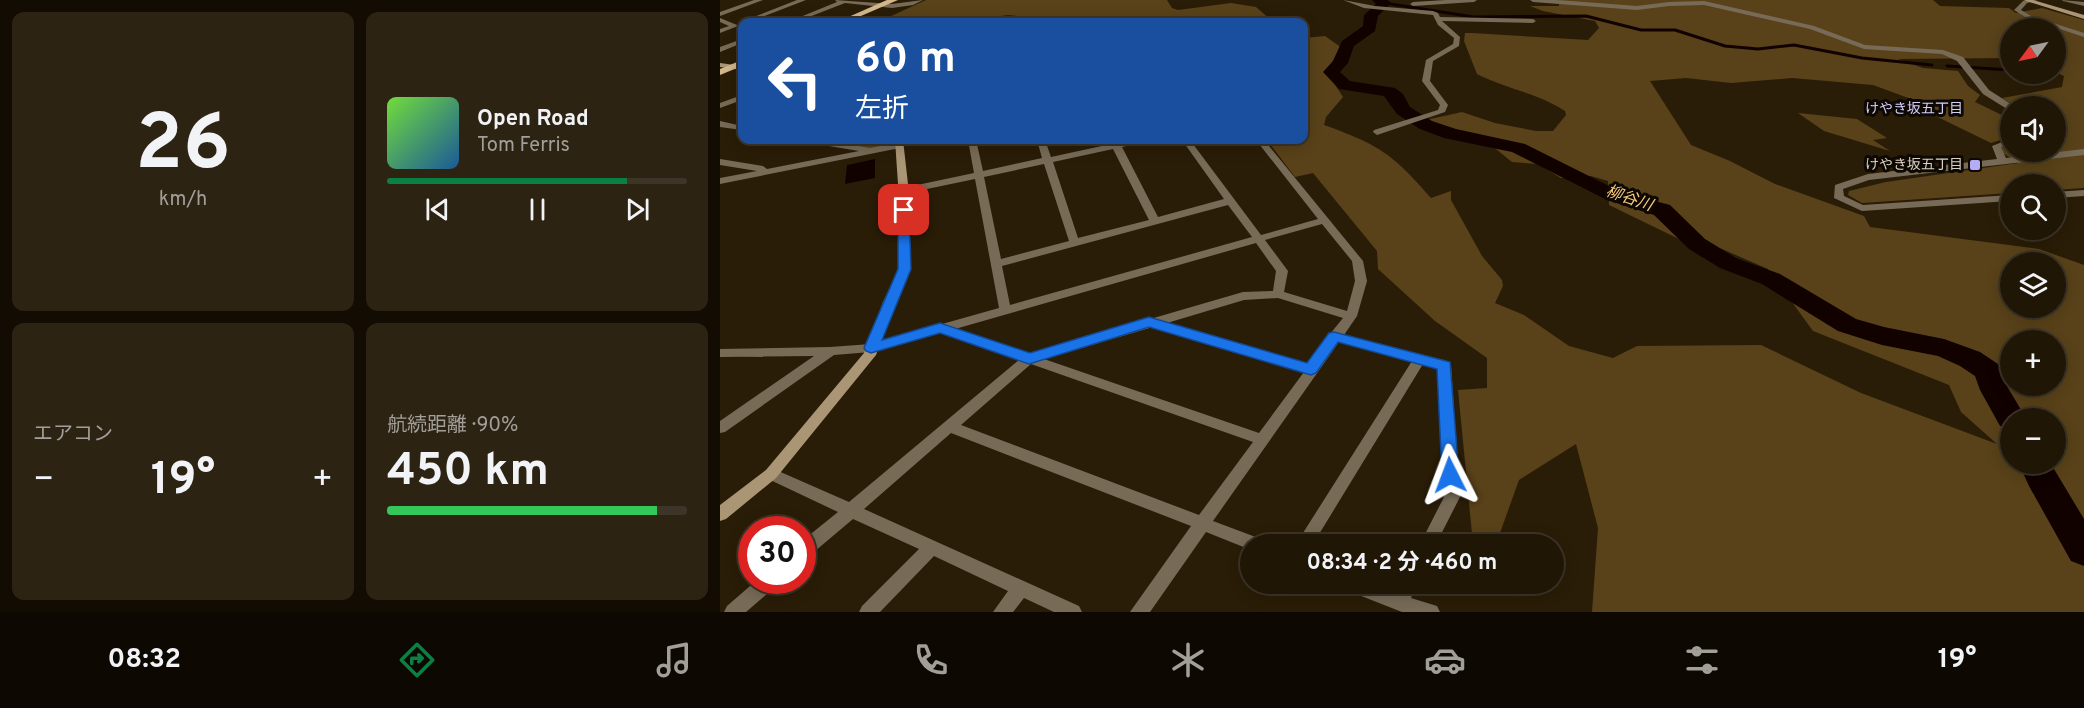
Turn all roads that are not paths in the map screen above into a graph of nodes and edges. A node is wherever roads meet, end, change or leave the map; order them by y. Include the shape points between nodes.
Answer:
1 (760, 0) edge
2 (803, 0) edge
3 (838, 0) edge
4 (904, 0) edge
5 (920, 0) edge
6 (1346, 0) edge
7 (1474, 0) edge
8 (1533, 0) edge
9 (2030, 0) edge
10 (2065, 0) edge
11 (844, 1) edge
12 (857, 1) edge
13 (888, 4) edge
14 (2084, 4) edge
15 (1400, 6) junction
16 (720, 14) edge
17 (2084, 17) edge
18 (756, 18) edge
19 (800, 18) edge
20 (851, 18) edge
21 (860, 18) edge
22 (1438, 19) junction
23 (720, 20) edge
24 (1533, 21) dead end
25 (738, 23) edge
26 (738, 25) edge
27 (720, 31) edge
28 (2084, 35) edge
29 (720, 39) edge
30 (738, 41) edge
31 (738, 43) edge
32 (720, 50) edge
33 (720, 65) edge
34 (738, 66) edge
35 (738, 67) edge
36 (738, 67) edge
37 (720, 72) edge
38 (720, 78) edge
39 (738, 99) edge
40 (2000, 101) edge
41 (720, 106) edge
42 (720, 124) edge
43 (738, 127) edge
44 (1377, 132) dead end
45 (833, 144) edge
46 (893, 144) edge
47 (899, 144) edge
48 (973, 144) edge
49 (1042, 144) edge
50 (1107, 144) edge
51 (1116, 144) edge
52 (1189, 144) edge
53 (1263, 144) edge
54 (873, 151) junction
55 (2084, 152) edge
56 (2066, 154) edge
57 (1047, 159) junction
58 (720, 162) edge
59 (2003, 162) edge
60 (772, 171) junction
61 (980, 174) junction
62 (720, 181) edge
63 (903, 191) junction
64 (2084, 193) edge
65 (2066, 194) edge
66 (2000, 199) edge
67 (1230, 201) junction
68 (1154, 220) junction
69 (1325, 220) junction
70 (1258, 238) junction
71 (1074, 241) junction
72 (995, 264) junction
73 (1278, 294) junction
74 (1005, 310) junction
75 (1352, 316) junction
76 (1149, 322) junction
77 (940, 328) junction
78 (1334, 337) junction
79 (871, 348) junction
80 (830, 351) junction
81 (720, 353) edge
82 (735, 353) junction
83 (1029, 358) junction
84 (1420, 359) junction
85 (720, 362) edge
86 (1311, 369) junction
87 (948, 426) junction
88 (720, 428) edge
89 (1262, 439) junction
90 (771, 474) junction
91 (850, 510) junction
92 (720, 514) edge
93 (1201, 524) junction
94 (1310, 534) edge
95 (1433, 534) edge
96 (1240, 538) edge
97 (816, 540) edge
98 (932, 547) junction
99 (1022, 588) junction
100 (754, 594) edge
101 (1377, 594) edge
102 (1404, 594) edge
103 (1400, 603) junction
104 (734, 612) edge
105 (868, 612) edge
106 (1002, 612) edge
107 (1073, 612) edge
108 (1139, 612) edge
109 (1431, 612) edge

1 - 16 street
2 - 18 street
3 - 11 street
4 - 13 main road
5 - 13 street via 906,6
6 - 15 street via 1368,7
7 - 15 street
8 - 40 street via 1637,8 1704,3 1812,27 1864,47 1935,51 1960,58 1986,92
9 - 17 street
9 - 28 street via 2017,10
10 - 14 street
11 - 12 street
11 - 19 street
12 - 13 street
13 - 20 main road
13 - 21 main road
15 - 22 street via 1433,12
22 - 24 street
22 - 44 street via 1458,41 1453,49 1430,60 1426,81 1444,105 1441,112
23 - 25 street
26 - 27 street
29 - 30 street
31 - 32 street
33 - 34 street
35 - 37 main road
36 - 38 main road
39 - 41 street
42 - 43 street
45 - 54 street
46 - 54 street
47 - 63 street
48 - 61 street
49 - 57 street
50 - 57 street
51 - 68 street
52 - 67 street
53 - 69 street
54 - 60 street
55 - 56 street
57 - 61 street
57 - 71 street
58 - 60 street
59 - 66 street via 1868,177 1838,187 1839,198 1862,208
60 - 62 street
61 - 63 street
61 - 72 street
63 - 79 street via 905,269
64 - 65 street
67 - 68 street
67 - 70 street
68 - 71 street
69 - 70 street
69 - 75 street via 1356,261 1361,281
70 - 73 street via 1282,272
70 - 74 street
71 - 72 street
72 - 74 street
73 - 75 street
73 - 76 street via 1243,296
74 - 77 street
75 - 78 street
76 - 83 street
76 - 86 street
77 - 79 street
77 - 83 street
78 - 84 street
78 - 86 street
79 - 80 street
79 - 90 street via 870,355
80 - 82 street
80 - 88 street
81 - 82 street
82 - 85 street
83 - 87 street
83 - 89 street
84 - 94 street
84 - 95 street via 1444,365 1452,497
86 - 89 street
87 - 91 street
87 - 93 street
89 - 93 street
90 - 91 street
90 - 92 street
91 - 97 street
91 - 98 street
93 - 96 street
93 - 108 street
98 - 99 street
98 - 105 street
99 - 106 street
99 - 107 street
100 - 104 street
101 - 103 street
102 - 103 street
103 - 109 street

